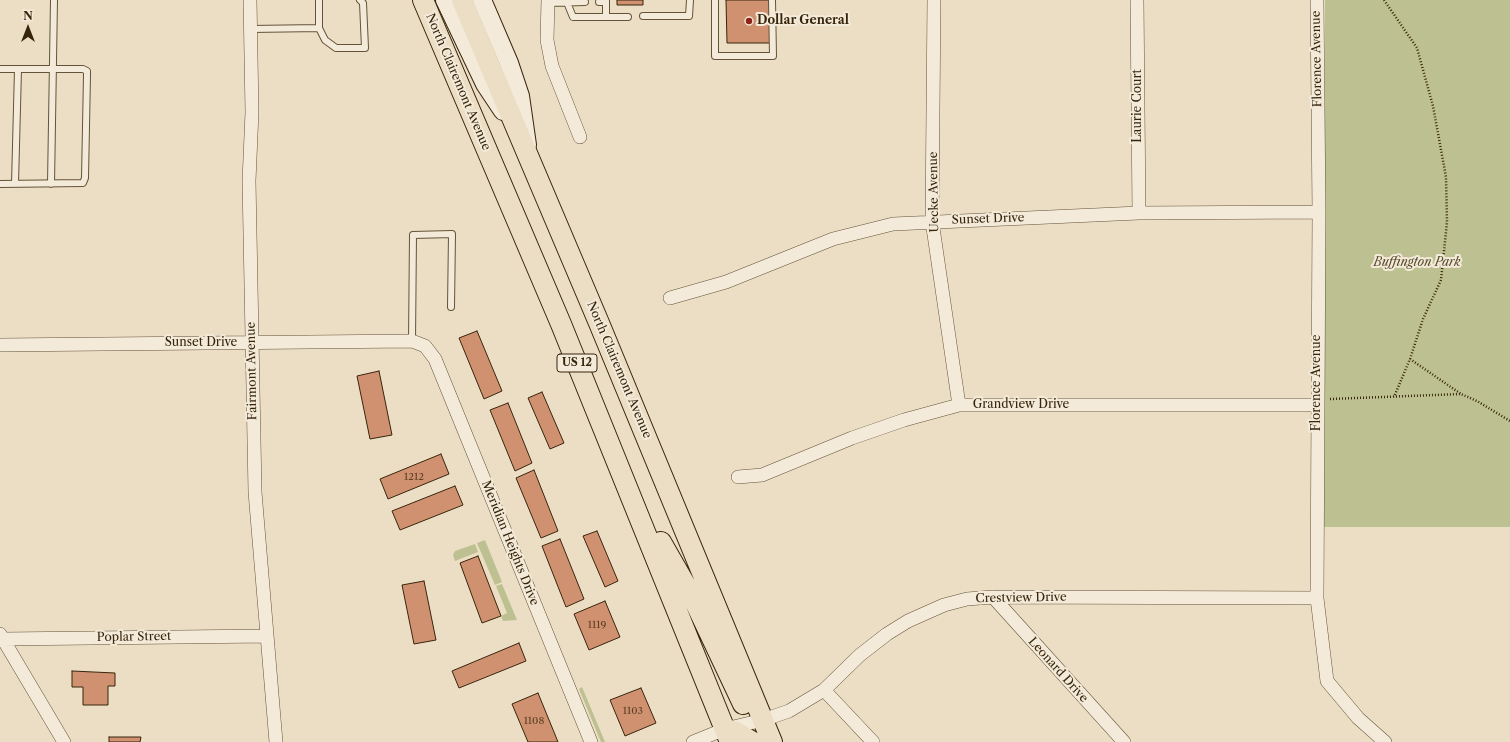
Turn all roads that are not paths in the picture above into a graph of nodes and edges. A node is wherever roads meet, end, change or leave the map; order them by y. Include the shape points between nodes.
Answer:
1 (54, 0) edge
2 (250, 0) edge
3 (319, 0) edge
4 (360, 0) edge
5 (422, 0) edge
6 (445, 0) edge
7 (462, 0) edge
8 (482, 0) edge
9 (690, 0) edge
10 (715, 0) edge
11 (772, 0) edge
12 (934, 0) edge
13 (1137, 0) edge
14 (1317, 0) edge
15 (566, 1) edge
16 (606, 1) edge
17 (548, 2) edge
18 (585, 2) dead end
19 (599, 2) dead end
20 (643, 16) dead end
21 (606, 17) junction
22 (628, 17) dead end
23 (251, 28) junction
24 (319, 28) junction
25 (0, 69) edge
26 (18, 69) junction
27 (53, 69) junction
28 (520, 135) junction
29 (580, 137) dead end
30 (529, 157) junction
31 (0, 184) edge
32 (16, 184) junction
33 (51, 184) junction
34 (1319, 212) junction
35 (1139, 213) junction
36 (932, 221) junction
37 (670, 298) dead end
38 (451, 306) dead end
39 (412, 341) junction
40 (251, 343) junction
41 (0, 344) edge
42 (425, 346) joint
43 (1317, 402) junction
44 (959, 405) junction
45 (738, 477) dead end
46 (633, 498) junction
47 (993, 597) junction
48 (1317, 598) junction
49 (1, 636) edge
50 (266, 636) junction
51 (824, 690) junction
52 (763, 720) junction
53 (727, 736) edge
54 (64, 742) edge
55 (276, 742) edge
56 (591, 742) edge
57 (694, 742) edge
58 (753, 742) edge
59 (772, 742) edge
60 (873, 742) edge
61 (1124, 742) edge
62 (1385, 742) edge

1 - 27 lane
2 - 23 street, Fairmont Avenue
3 - 24 lane
4 - 24 lane via 363,3 365,48 336,48 325,40
5 - 46 main road, North Clairemont Avenue / US 12
6 - 28 main road via 485,84
7 - 28 main road, North Clairemont Avenue / US 12
8 - 30 main road via 520,96
9 - 20 lane via 689,16
10 - 11 lane via 715,56 773,56
12 - 36 street, Uecke Avenue
13 - 35 street, Laurie Court
14 - 34 street, Florence Avenue
15 - 17 lane
15 - 18 lane
15 - 21 lane via 573,17
16 - 19 lane
16 - 21 lane
17 - 29 street via 547,40 552,66
21 - 22 lane
23 - 24 lane
23 - 40 street, Fairmont Avenue
25 - 26 lane
26 - 27 lane
26 - 32 lane
27 - 33 lane
27 - 33 lane via 82,69 87,71 87,75 83,183
28 - 30 main road, North Clairemont Avenue / US 12
30 - 52 main road, North Clairemont Avenue / US 12
31 - 32 lane
32 - 33 lane
34 - 35 street, Sunset Drive
34 - 43 street, Florence Avenue
35 - 36 street, Sunset Drive
36 - 37 street, Sunset Drive via 893,224 833,239 726,282
36 - 44 street, Uecke Avenue
38 - 39 lane via 452,234 413,235
39 - 40 street, Sunset Drive
39 - 42 street, Sunset Drive
40 - 41 street, Sunset Drive
40 - 50 street, Fairmont Avenue via 255,492
42 - 56 street, Meridian Heights Drive via 435,359
43 - 44 street, Grandview Drive
43 - 48 street, Florence Avenue
44 - 45 street, Grandview Drive via 852,438 762,475
46 - 52 main road via 693,598 743,704
46 - 53 main road, North Clairemont Avenue / US 12
47 - 48 street, Crestview Drive
47 - 51 street, Crestview Drive via 944,605 908,620 860,655
47 - 61 street, Leonard Drive
48 - 62 street, Florence Avenue via 1327,681 1358,718
49 - 50 street, Poplar Street
49 - 54 street
50 - 55 street, Fairmont Avenue
51 - 52 street, Crestview Drive via 789,711
51 - 60 street
52 - 53 street, Crestview Drive
52 - 59 main road, North Clairemont Avenue / US 12
53 - 57 street, Crestview Drive
53 - 58 main road via 736,732

